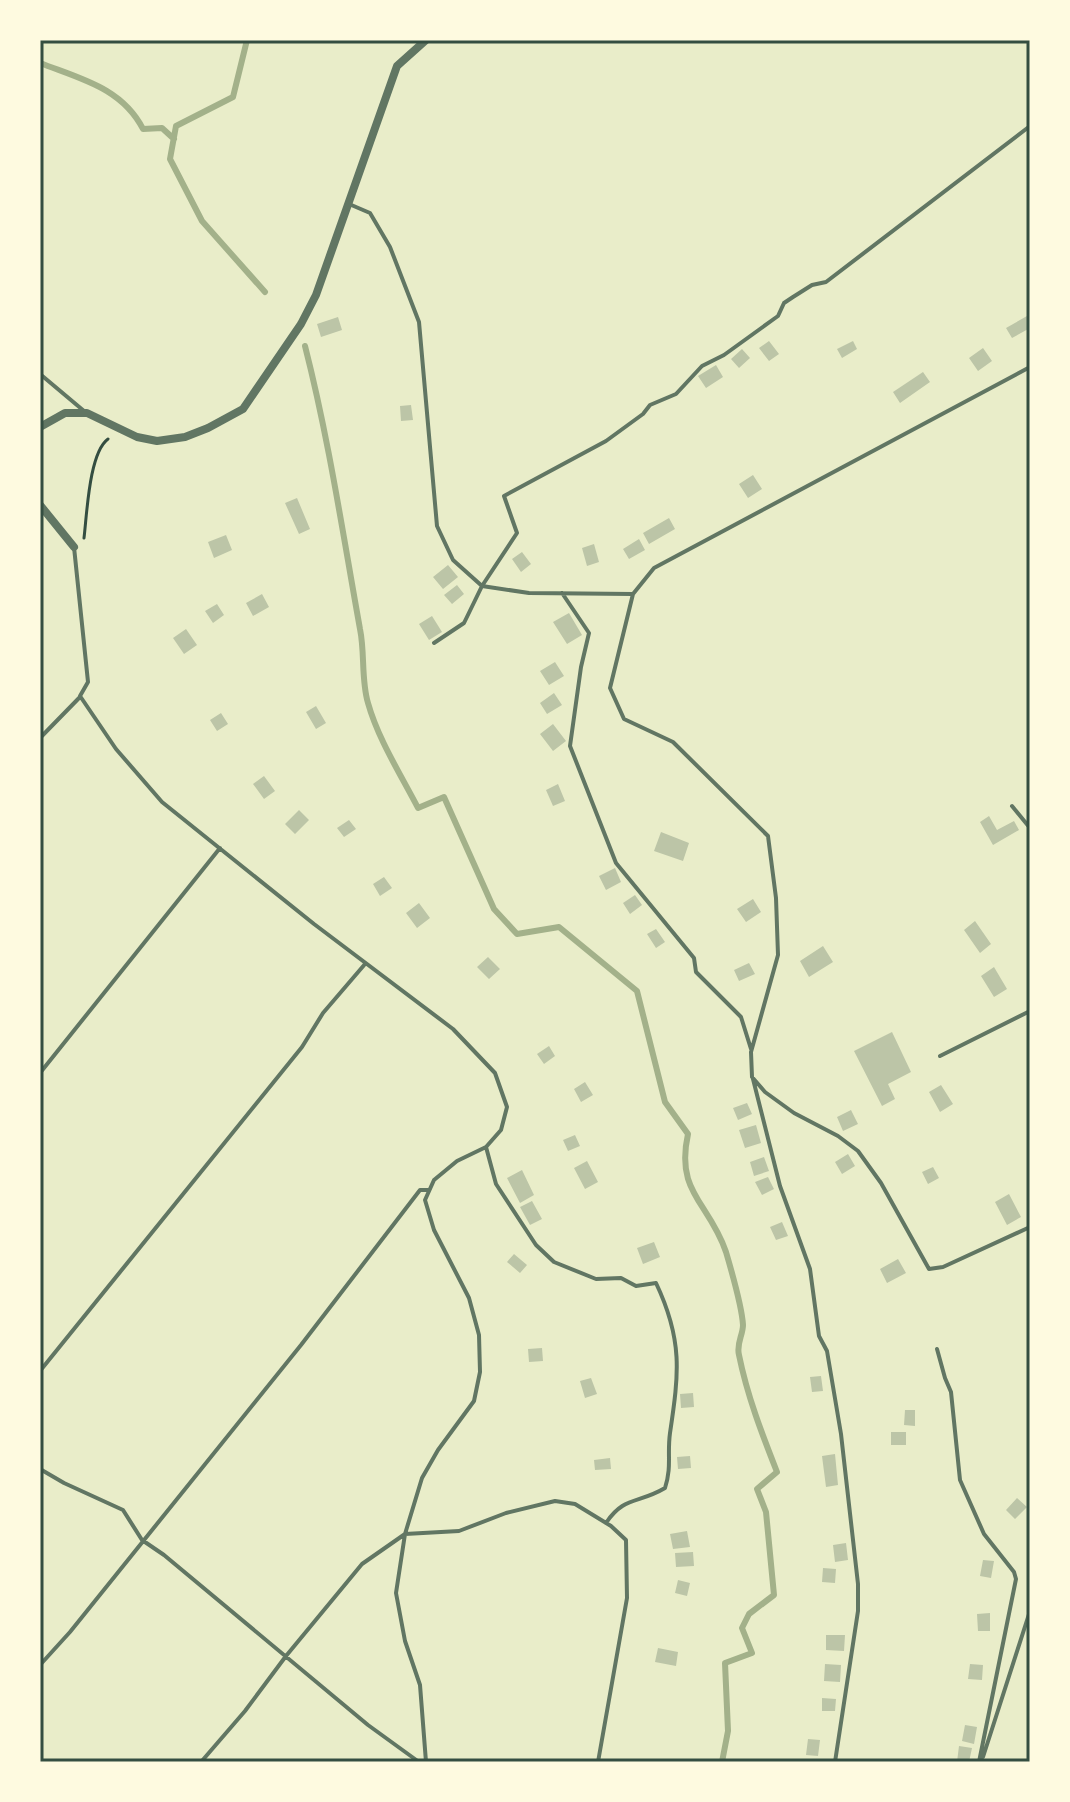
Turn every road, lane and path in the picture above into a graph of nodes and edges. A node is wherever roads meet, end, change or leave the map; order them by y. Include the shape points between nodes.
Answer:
1 (426, 40) edge
2 (1030, 126) edge
3 (349, 204) junction
4 (1030, 367) edge
5 (40, 374) edge
6 (87, 413) junction
7 (40, 427) edge
8 (120, 429) junction
9 (40, 505) edge
10 (84, 538) dead end
11 (74, 547) joint
12 (482, 586) junction
13 (562, 593) junction
14 (633, 594) junction
15 (434, 643) dead end
16 (80, 696) junction
17 (40, 738) edge
18 (1012, 806) dead end
19 (1030, 828) edge
20 (220, 848) junction
21 (366, 963) junction
22 (1030, 1011) edge
23 (751, 1052) junction
24 (940, 1056) dead end
25 (40, 1073) edge
26 (752, 1077) junction
27 (486, 1147) junction
28 (430, 1190) junction
29 (1030, 1227) edge
30 (937, 1349) dead end
31 (40, 1371) edge
32 (40, 1469) edge
33 (606, 1523) junction
34 (405, 1534) junction
35 (142, 1540) junction
36 (1030, 1611) edge
37 (286, 1656) junction
38 (40, 1665) edge
39 (201, 1762) edge
40 (419, 1762) edge
41 (426, 1762) edge
42 (598, 1762) edge
43 (835, 1762) edge
44 (980, 1762) edge

1 - 3 street via 397,66
2 - 12 lane via 826,282 784,303 778,316 702,366 676,394 650,405 606,441 504,496 517,533
3 - 8 street via 316,295 243,409 185,437 157,441
3 - 12 lane via 370,213 403,275 419,322 437,526 453,560
4 - 14 lane via 654,568
5 - 6 lane
6 - 7 street via 65,413
6 - 8 street
8 - 10 path via 102,443
9 - 11 street
11 - 16 lane via 88,682
12 - 13 lane
12 - 15 lane via 464,623
13 - 14 lane
13 - 23 lane via 589,633 570,746 616,863 694,958 696,972 741,1017
14 - 23 lane via 610,688 624,719 673,742 768,836 778,955
16 - 17 lane
16 - 20 lane via 162,802
18 - 19 lane
20 - 21 lane
20 - 25 lane
21 - 27 lane via 453,1029 495,1073 507,1107 501,1130
21 - 31 lane
22 - 24 lane
23 - 26 lane
26 - 29 lane via 794,1113 858,1151 929,1269
26 - 43 lane via 780,1186 810,1269 841,1434 858,1611
27 - 28 lane via 457,1161
27 - 33 lane via 496,1184 536,1245 554,1262 596,1279 621,1278 636,1286 656,1283 675,1331 678,1375 665,1488 625,1502
28 - 34 lane via 425,1200 434,1230 469,1298 479,1335 480,1372 474,1401 422,1478
28 - 35 lane via 420,1190
30 - 44 lane via 951,1392 960,1480 980,1527 1016,1579
32 - 35 lane via 123,1510
33 - 34 lane via 575,1504 555,1501 459,1531
33 - 42 lane via 626,1540 627,1598
34 - 37 lane via 362,1564
34 - 41 lane via 396,1593 420,1685
35 - 37 lane
35 - 38 lane
36 - 44 lane
37 - 39 lane
37 - 40 lane

